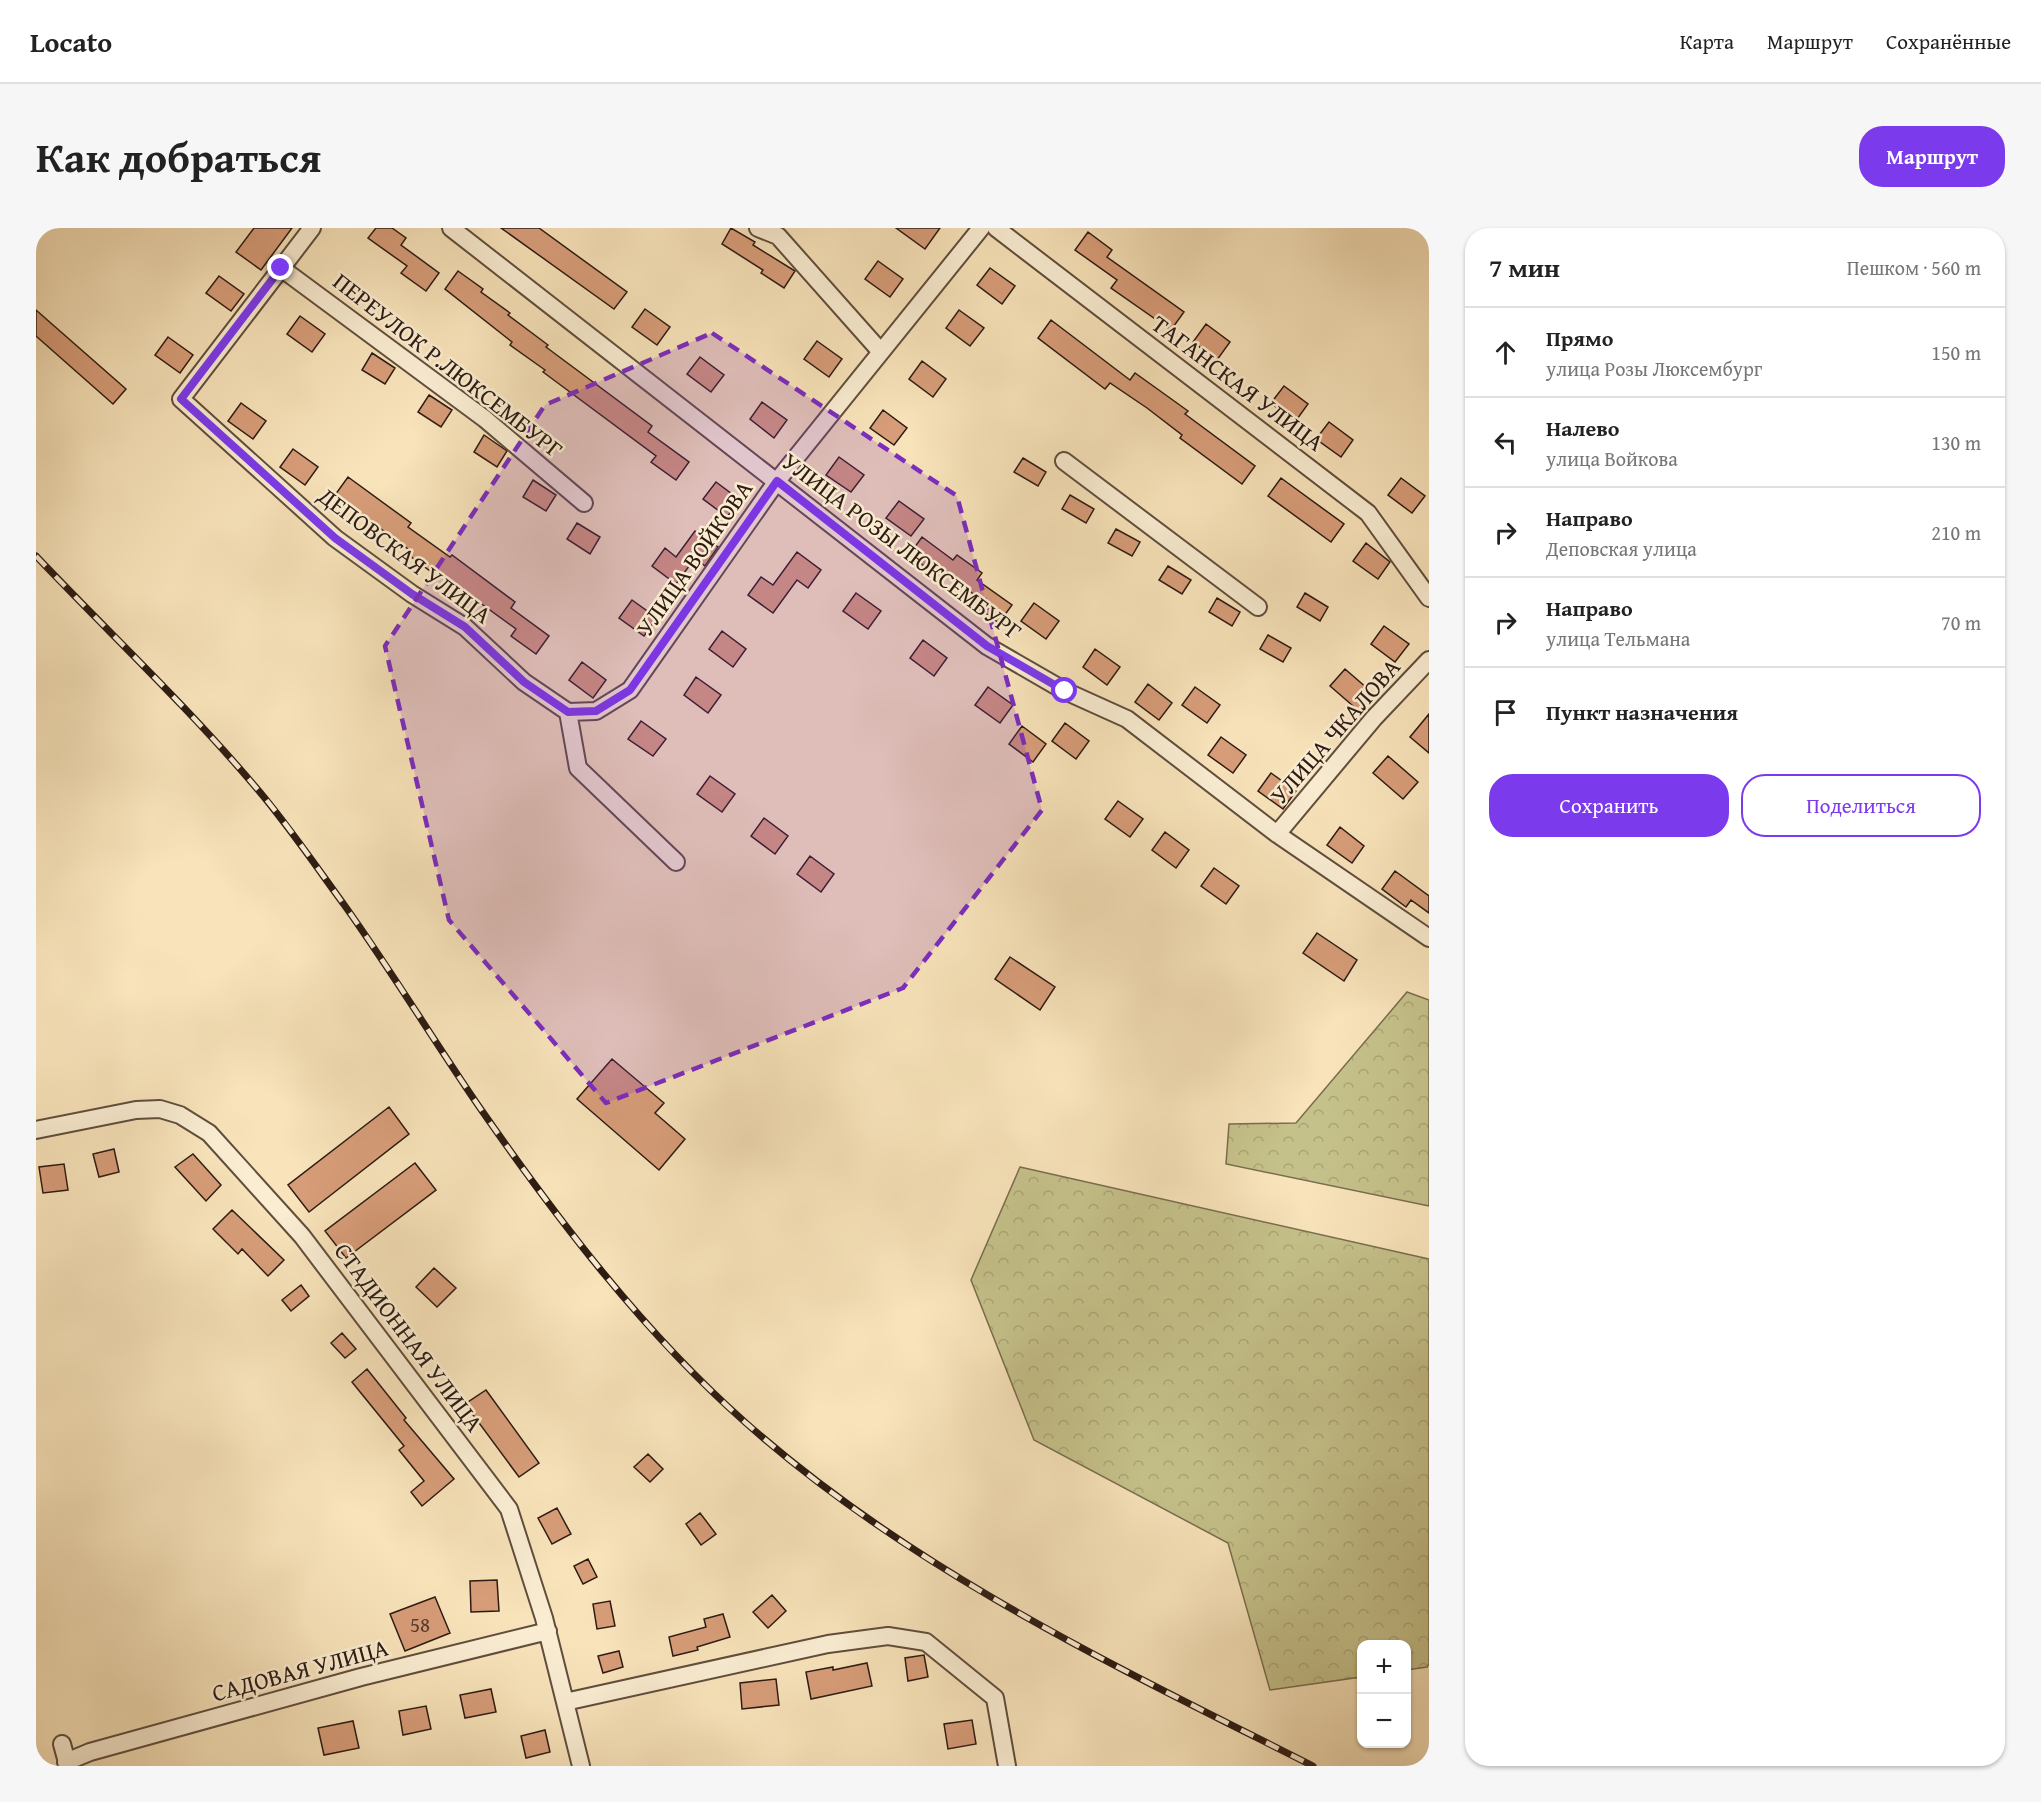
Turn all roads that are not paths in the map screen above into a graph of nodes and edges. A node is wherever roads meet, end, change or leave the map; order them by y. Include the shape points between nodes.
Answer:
1 (312, 228) edge
2 (451, 228) edge
3 (758, 228) edge
4 (981, 228) edge
5 (996, 228) edge
6 (281, 268) junction
7 (881, 352) junction
8 (1064, 461) dead end
9 (777, 481) junction
10 (584, 503) dead end
11 (1429, 598) edge
12 (1258, 607) dead end
13 (1429, 660) edge
14 (568, 712) junction
15 (1277, 834) junction
16 (676, 862) dead end
17 (1429, 938) edge
18 (36, 1130) edge
19 (548, 1631) junction
20 (565, 1702) junction
21 (62, 1744) dead end
22 (67, 1764) edge
23 (581, 1766) edge
24 (1007, 1766) edge

1 - 6 street
2 - 9 street, УЛИЦА РОЗЫ ЛЮКСЕМБУРГ
3 - 7 street via 777,236
4 - 7 street, УЛИЦА ВОЙКОВА
5 - 11 street, ТАГАНСКАЯ УЛИЦА via 1368,513
6 - 10 street, ПЕРЕУЛОК Р.ЛЮКСЕМБУРГ via 485,419
6 - 14 street, ДЕПОВСКАЯ УЛИЦА via 181,399 335,538 465,627 524,682
7 - 9 street, УЛИЦА ВОЙКОВА
8 - 12 street
9 - 14 street, УЛИЦА ВОЙКОВА via 630,690 596,711
9 - 15 street, УЛИЦА РОЗЫ ЛЮКСЕМБУРГ via 987,646 1065,691 1127,719
13 - 15 street, УЛИЦА ЧКАЛОВА via 1374,718
14 - 16 street via 578,768
15 - 17 street, УЛИЦА РОЗЫ ЛЮКСЕМБУРГ
18 - 19 street, СТАДИОННАЯ УЛИЦА via 136,1110 160,1109 180,1115 209,1134 302,1236 509,1509
19 - 20 street, СТАДИОННАЯ УЛИЦА
19 - 22 street, САДОВАЯ УЛИЦА via 361,1677 90,1752
20 - 23 street, СТАДИОННАЯ УЛИЦА
20 - 24 street via 828,1644 888,1636 926,1642 995,1698
21 - 22 street

